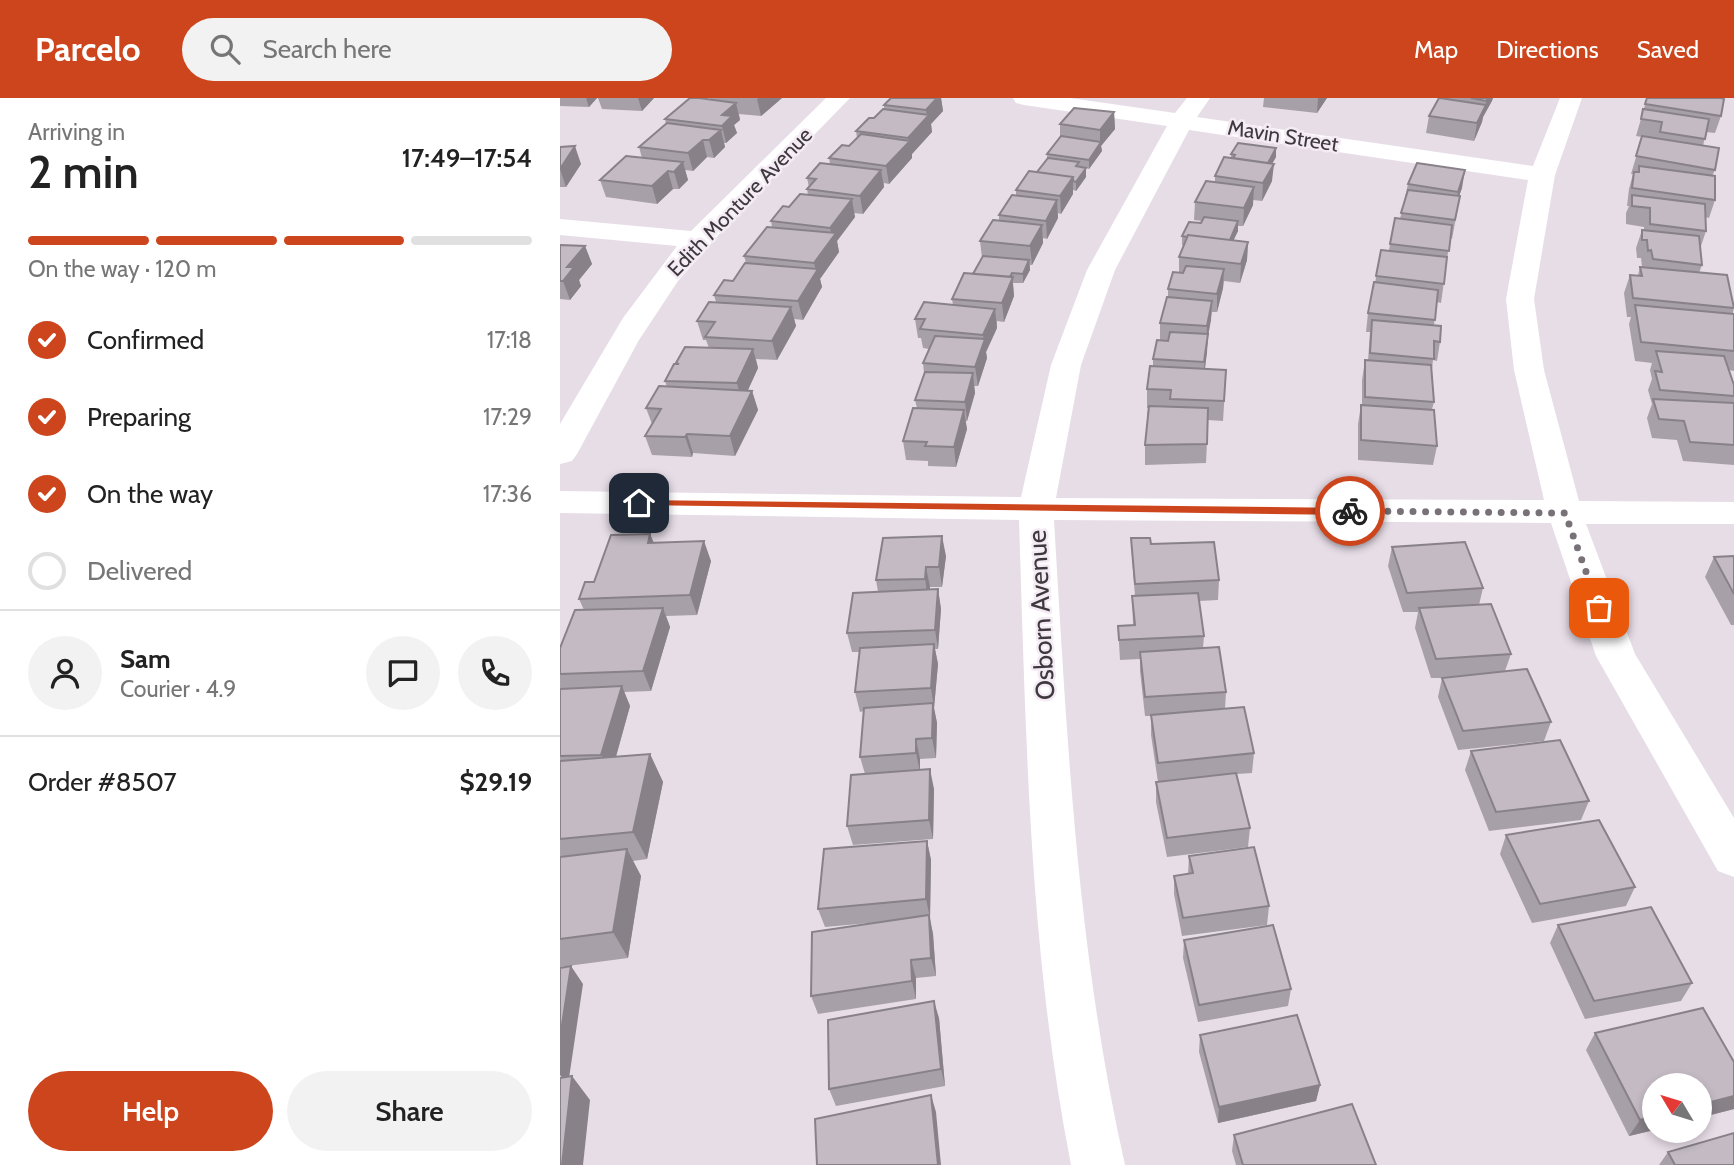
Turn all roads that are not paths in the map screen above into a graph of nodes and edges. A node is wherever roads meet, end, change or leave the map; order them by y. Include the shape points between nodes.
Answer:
1 (839, 98) edge
2 (1024, 98) edge
3 (1571, 98) edge
4 (1191, 109) edge
5 (1542, 175) junction
6 (560, 227) edge
7 (697, 240) junction
8 (560, 454) edge
9 (560, 502) edge
10 (1036, 509) junction
11 (1565, 513) junction
12 (1734, 513) edge
13 (1734, 858) edge
14 (1098, 1165) edge

1 - 7 street, Edith Monture Avenue
2 - 4 street, Mavin Street
3 - 5 street
4 - 5 street, Mavin Street
4 - 10 street, Osborn Avenue via 1101,270 1066,365
5 - 11 street via 1520,299 1529,370
6 - 7 street
7 - 8 street, Edith Monture Avenue via 618,349
9 - 10 street
10 - 11 street
10 - 14 street, Osborn Avenue via 1051,831 1079,1075
11 - 12 street
11 - 13 street via 1616,656

